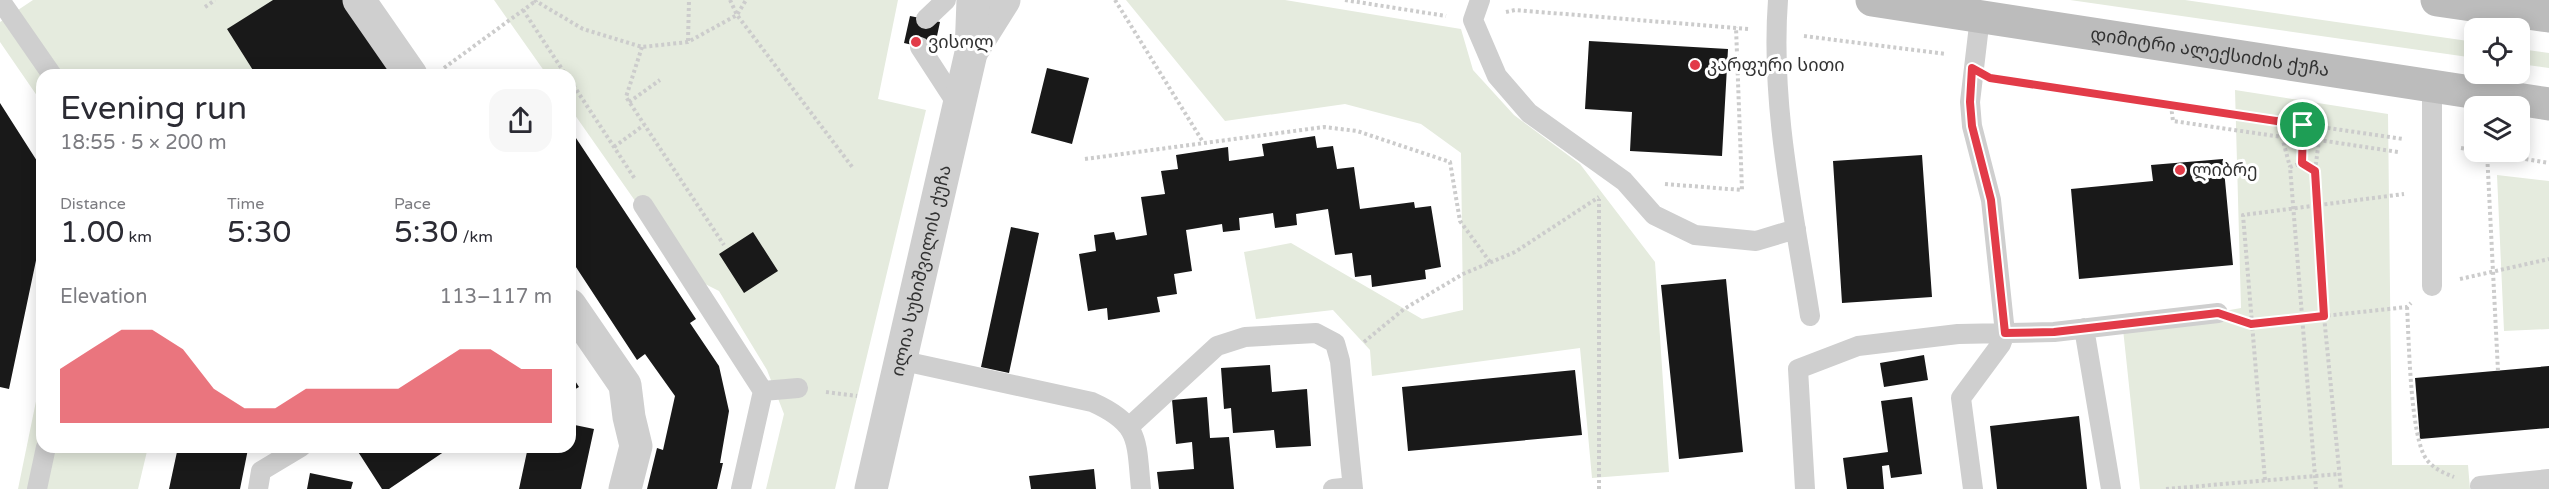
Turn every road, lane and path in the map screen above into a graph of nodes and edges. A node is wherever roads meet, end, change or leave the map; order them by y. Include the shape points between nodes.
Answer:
1 (0, 0) edge
2 (215, 0) edge
3 (359, 0) edge
4 (536, 0) edge
5 (690, 0) edge
6 (730, 0) edge
7 (746, 0) edge
8 (946, 0) edge
9 (974, 0) edge
10 (1004, 0) edge
11 (1114, 0) edge
12 (1345, 0) edge
13 (1480, 0) edge
14 (1778, 0) edge
15 (1872, 0) edge
16 (2437, 0) edge
17 (205, 7) dead end
18 (523, 10) junction
19 (737, 15) junction
20 (2549, 16) edge
21 (1980, 17) junction
22 (926, 19) dead end
23 (1473, 20) junction
24 (1736, 27) junction
25 (1775, 32) junction
26 (688, 42) junction
27 (642, 47) junction
28 (920, 47) dead end
29 (971, 53) junction
30 (1972, 68) junction
31 (2311, 68) junction
32 (48, 69) edge
33 (407, 69) edge
34 (442, 69) dead end
35 (562, 69) edge
36 (660, 80) dead end
37 (2432, 86) junction
38 (576, 89) edge
39 (629, 102) junction
40 (2549, 104) edge
41 (2171, 105) junction
42 (959, 107) junction
43 (644, 125) junction
44 (2303, 125) junction
45 (1203, 142) junction
46 (2431, 142) junction
47 (614, 147) junction
48 (2464, 148) edge
49 (2398, 152) dead end
50 (1085, 159) dead end
51 (2530, 160) edge
52 (2486, 162) edge
53 (2302, 163) junction
54 (2549, 163) edge
55 (2290, 167) junction
56 (853, 168) dead end
57 (2315, 171) junction
58 (1624, 181) junction
59 (2432, 190) junction
60 (1599, 197) junction
61 (643, 205) joint
62 (2318, 206) junction
63 (2294, 208) junction
64 (1796, 229) junction
65 (724, 245) dead end
66 (2549, 259) edge
67 (1490, 262) junction
68 (2492, 270) junction
69 (2432, 286) junction
70 (2406, 308) junction
71 (2218, 313) joint
72 (576, 315) edge
73 (1810, 316) dead end
74 (2324, 316) junction
75 (2303, 318) junction
76 (2251, 324) junction
77 (2084, 328) junction
78 (2005, 333) junction
79 (899, 360) junction
80 (1340, 361) junction
81 (2498, 371) dead end
82 (798, 388) dead end
83 (763, 391) junction
84 (1130, 426) junction
85 (45, 453) edge
86 (291, 453) edge
87 (2339, 474) junction
88 (2315, 476) junction
89 (2549, 479) edge
90 (2265, 480) junction
91 (2480, 486) joint
92 (2506, 486) edge
93 (1346, 488) edge
94 (2179, 488) edge
95 (37, 489) edge
96 (258, 489) edge
97 (625, 489) edge
98 (741, 489) edge
99 (871, 489) edge
100 (1141, 489) edge
101 (1599, 489) edge
102 (1805, 489) edge
103 (1973, 489) edge
104 (2111, 489) edge
105 (2166, 489) edge
106 (2316, 489) edge
107 (2340, 489) edge

1 - 32 lane
2 - 17 path
3 - 33 street
4 - 18 path
4 - 27 path via 583,29
5 - 26 path
6 - 19 path
7 - 19 path
8 - 22 lane
9 - 29 street, ილია სუხიშვილის ქუჩა
10 - 29 street, ილია სუხიშვილის ქუჩა
11 - 45 path
12 - 23 path
13 - 23 lane
14 - 25 lane
15 - 21 main road, დიმიტრი ალექსიძის ქუჩა
16 - 20 main road
18 - 34 path
18 - 35 path
19 - 26 path
19 - 56 path
21 - 30 lane
21 - 31 main road, დიმიტრი ალექსიძის ქუჩა
23 - 24 path via 1515,10
23 - 58 lane via 1497,76 1529,113
24 - 25 path
24 - 58 path via 1743,190
25 - 30 path via 1947,54
25 - 64 lane via 1781,127
26 - 27 path
27 - 39 path via 626,97
28 - 42 lane
29 - 42 street, ილია სუხიშვილის ქუჩა
30 - 41 path via 1990,78
30 - 78 lane via 1972,126 1991,200
31 - 37 main road, დიმიტრი ალექსიძის ქუჩა
31 - 44 path
36 - 39 path
37 - 40 main road, დიმიტრი ალექსიძის ქუჩა
37 - 46 lane
38 - 47 path
39 - 43 path
41 - 44 path
41 - 55 path via 2174,121 2282,137
42 - 79 street, ილია სუხიშვილის ქუჩა
43 - 47 path
43 - 65 path
44 - 46 path
44 - 53 path
45 - 50 path
45 - 67 path via 1324,127 1358,131 1450,162 1460,221
46 - 48 path
46 - 59 lane
47 - 61 path via 637,182
49 - 57 path via 2319,140
51 - 54 path
52 - 68 path
53 - 55 path
53 - 57 path
55 - 63 path
57 - 62 path
58 - 60 path
58 - 64 lane via 1654,215 1695,235 1756,241
59 - 62 path
59 - 69 lane
60 - 67 path via 1515,252
60 - 101 path
61 - 83 lane
62 - 63 path
62 - 74 path
63 - 75 path
63 - 76 path via 2243,216
64 - 73 lane
66 - 68 path
67 - 80 path via 1404,309
68 - 69 path
68 - 81 path
69 - 70 path
70 - 74 path
70 - 91 path via 2416,436 2425,459 2438,470
71 - 76 path
71 - 77 lane
72 - 97 street via 625,385 636,446
74 - 75 path
74 - 87 path
75 - 76 path
75 - 88 path
76 - 90 path
77 - 78 lane
77 - 104 lane
78 - 102 lane via 1958,334 1858,346 1798,369
78 - 103 lane via 1961,398
79 - 84 lane via 1092,402 1113,411
79 - 99 street, ილია სუხიშვილის ქუჩა
80 - 84 lane via 1335,343 1316,333 1245,337 1217,346
80 - 93 lane
82 - 83 lane
83 - 98 lane
84 - 100 lane
85 - 95 lane
86 - 96 lane via 261,471
87 - 88 path
87 - 107 path
88 - 90 path
88 - 106 path
89 - 92 lane
90 - 94 path
91 - 92 lane
94 - 105 path

